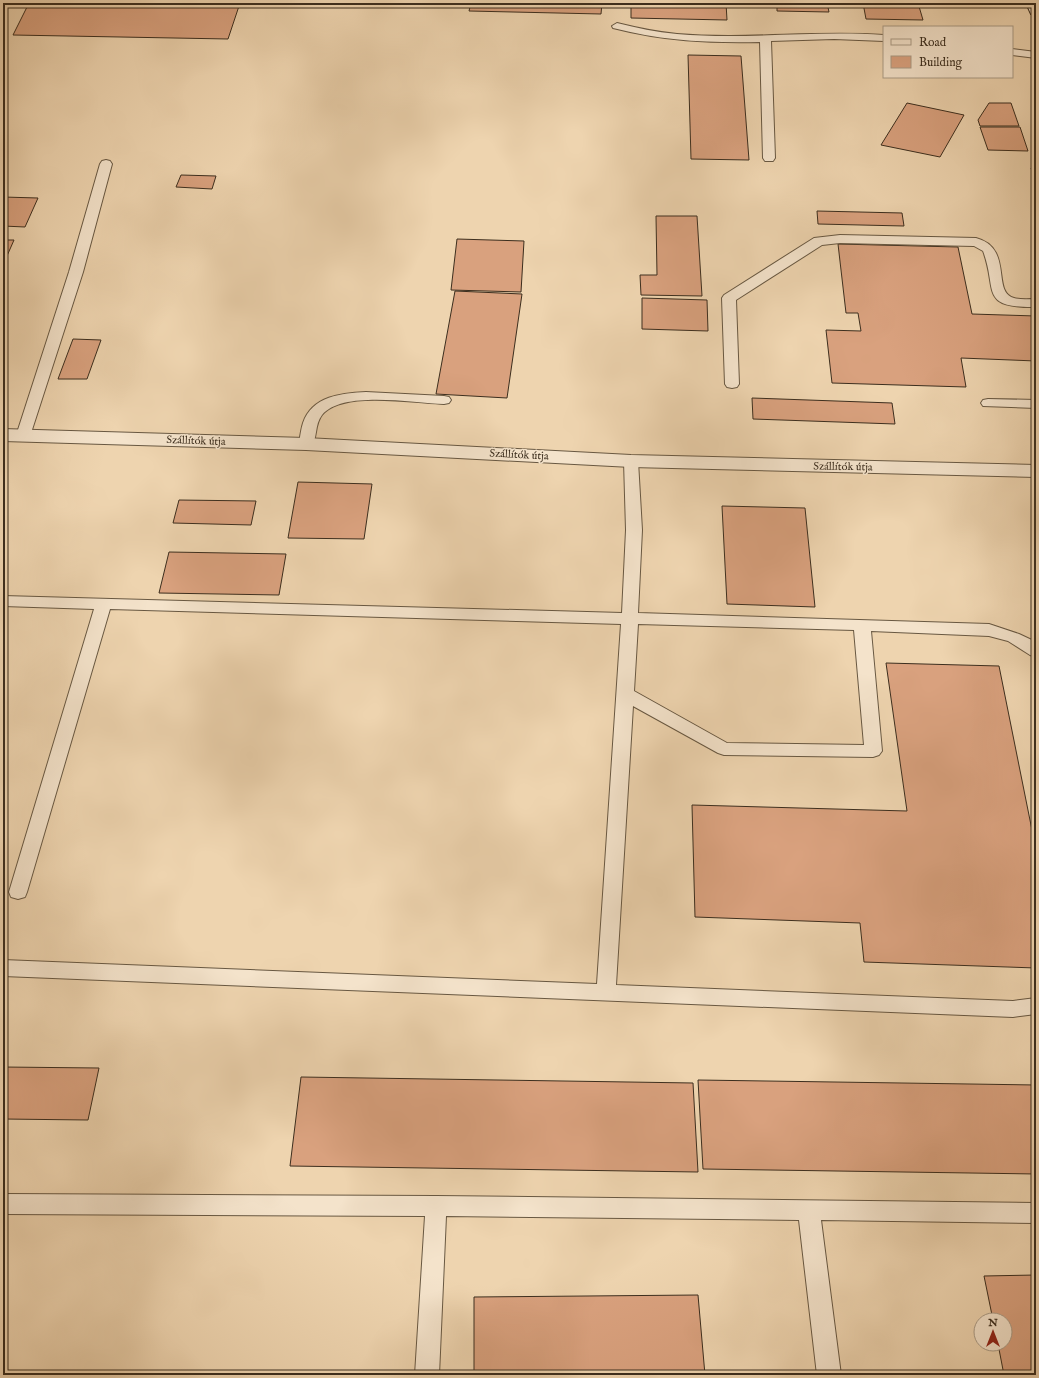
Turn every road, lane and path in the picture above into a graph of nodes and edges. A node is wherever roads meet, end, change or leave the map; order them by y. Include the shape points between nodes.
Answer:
1 (1033, 3) edge
2 (1036, 11) edge
3 (617, 26) dead end
4 (765, 38) junction
5 (883, 38) edge
6 (1013, 52) edge
7 (1036, 55) edge
8 (769, 158) dead end
9 (106, 164) dead end
10 (1036, 303) edge
11 (732, 384) dead end
12 (444, 400) dead end
13 (988, 403) dead end
14 (1036, 404) edge
15 (3, 435) edge
16 (23, 436) junction
17 (306, 444) junction
18 (631, 461) junction
19 (1036, 472) edge
20 (3, 601) edge
21 (104, 603) junction
22 (630, 618) junction
23 (862, 625) junction
24 (1036, 651) edge
25 (626, 694) junction
26 (18, 892) dead end
27 (3, 968) edge
28 (606, 992) junction
29 (1036, 1006) edge
30 (3, 1204) edge
31 (436, 1206) junction
32 (809, 1210) junction
33 (1036, 1213) edge
34 (427, 1375) edge
35 (830, 1375) edge

1 - 2 street
3 - 4 lane via 652,35 685,38
4 - 5 lane
4 - 8 lane
6 - 7 lane
9 - 16 lane via 76,272
10 - 11 lane via 1008,301 1002,296 998,290 990,253 985,246 976,242 840,239 819,241 729,298
12 - 17 lane via 363,397 337,400 322,407 311,419
13 - 14 lane
15 - 16 street, Szállítók útja
16 - 17 street, Szállítók útja
17 - 18 street, Szállítók útja
18 - 19 street, Szállítók útja
18 - 22 lane via 634,530
20 - 21 lane
21 - 22 lane
21 - 26 lane
22 - 23 lane
22 - 25 lane
23 - 24 lane via 989,630 1008,635
23 - 25 lane via 873,751 724,749
25 - 28 lane
27 - 28 lane
28 - 29 lane via 1013,1009
30 - 31 lane
31 - 32 lane
31 - 34 lane
32 - 33 lane
32 - 35 lane

